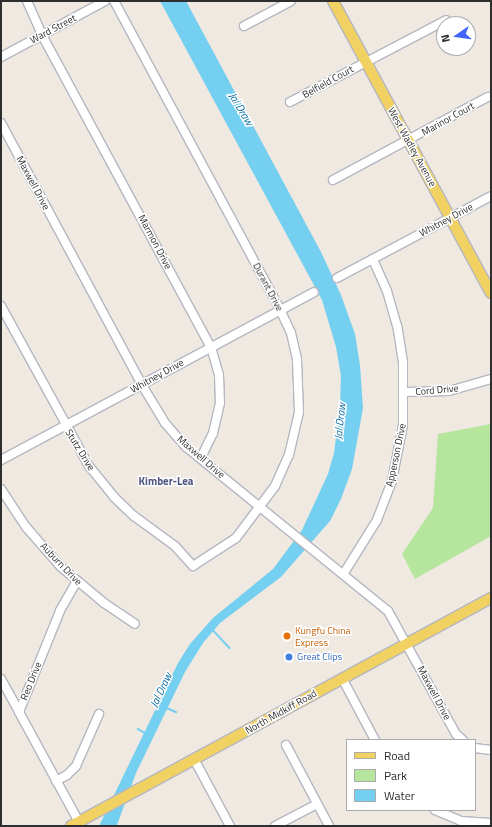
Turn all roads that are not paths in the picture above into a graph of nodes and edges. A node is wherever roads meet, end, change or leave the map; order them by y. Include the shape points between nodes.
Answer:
1 (27, 1) edge
2 (105, 1) edge
3 (114, 1) edge
4 (291, 1) edge
5 (333, 1) edge
6 (436, 25) edge
7 (244, 26) dead end
8 (42, 35) junction
9 (1, 57) edge
10 (365, 62) junction
11 (488, 97) dead end
12 (290, 102) dead end
13 (1, 123) edge
14 (407, 139) junction
15 (333, 180) dead end
16 (491, 196) edge
17 (450, 218) junction
18 (373, 259) junction
19 (337, 278) dead end
20 (314, 292) dead end
21 (491, 293) edge
22 (1, 306) edge
23 (280, 309) junction
24 (211, 347) junction
25 (491, 379) edge
26 (142, 385) junction
27 (405, 392) junction
28 (65, 426) junction
29 (201, 458) junction
30 (1, 460) edge
31 (1, 488) edge
32 (262, 506) junction
33 (193, 566) joint
34 (344, 573) junction
35 (77, 581) junction
36 (491, 598) edge
37 (135, 624) dead end
38 (408, 643) junction
39 (342, 678) junction
40 (1, 679) edge
41 (19, 712) junction
42 (99, 714) dead end
43 (374, 739) edge
44 (462, 739) edge
45 (286, 746) dead end
46 (476, 748) edge
47 (491, 750) edge
48 (194, 759) junction
49 (56, 781) junction
50 (317, 804) junction
51 (437, 811) edge
52 (461, 823) edge
53 (491, 823) edge
54 (74, 824) edge
55 (230, 826) edge
56 (275, 826) edge
57 (329, 826) edge

1 - 8 street, Marmon Drive
2 - 8 street, Ward Street
3 - 23 street, Durant Drive
4 - 7 street
5 - 10 main road, West Wadley Avenue
6 - 10 street, Belfield Court
8 - 9 street, Ward Street
8 - 24 street, Marmon Drive
10 - 12 street, Belfield Court
10 - 14 main road, West Wadley Avenue
11 - 14 street, Marinor Court
13 - 26 street, Maxwell Drive
14 - 15 street, Marinor Court
14 - 17 main road, West Wadley Avenue
16 - 17 street, Whitney Drive
17 - 18 street, Whitney Drive
17 - 21 main road, West Wadley Avenue
18 - 19 street, Whitney Drive
18 - 27 street, Apperson Drive via 387,291 397,326
20 - 23 street, Whitney Drive
22 - 28 street, Stutz Drive
23 - 24 street, Whitney Drive
23 - 32 street, Durant Drive via 291,334 297,359 299,412 289,455 275,486
24 - 26 street, Whitney Drive
24 - 29 street, Marmon Drive via 219,374 220,403 213,433
25 - 27 street, Cord Drive via 449,391
26 - 28 street, Whitney Drive
26 - 29 street, Maxwell Drive via 165,423
27 - 34 street, Apperson Drive via 403,425 392,481 377,520
28 - 30 street, Whitney Drive
28 - 33 street, Stutz Drive via 89,466 114,497 134,516 175,546
29 - 32 street, Maxwell Drive
31 - 35 street, Auburn Drive via 26,527
32 - 33 street, Durant Drive via 236,538
32 - 34 street, Maxwell Drive
34 - 38 street, Maxwell Drive via 388,611
35 - 37 street, Auburn Drive
35 - 41 street, Reo Drive via 60,612
36 - 38 main road, North Midkiff Road
38 - 39 main road, North Midkiff Road
38 - 44 street, Maxwell Drive via 456,734
39 - 43 street
39 - 48 main road, North Midkiff Road
40 - 41 street
41 - 49 street, Reo Drive
42 - 49 street via 76,766
45 - 50 street
46 - 47 street
48 - 54 main road, North Midkiff Road
48 - 55 street
49 - 54 street, Reo Drive
50 - 56 street
50 - 57 street
51 - 52 street
52 - 53 street

